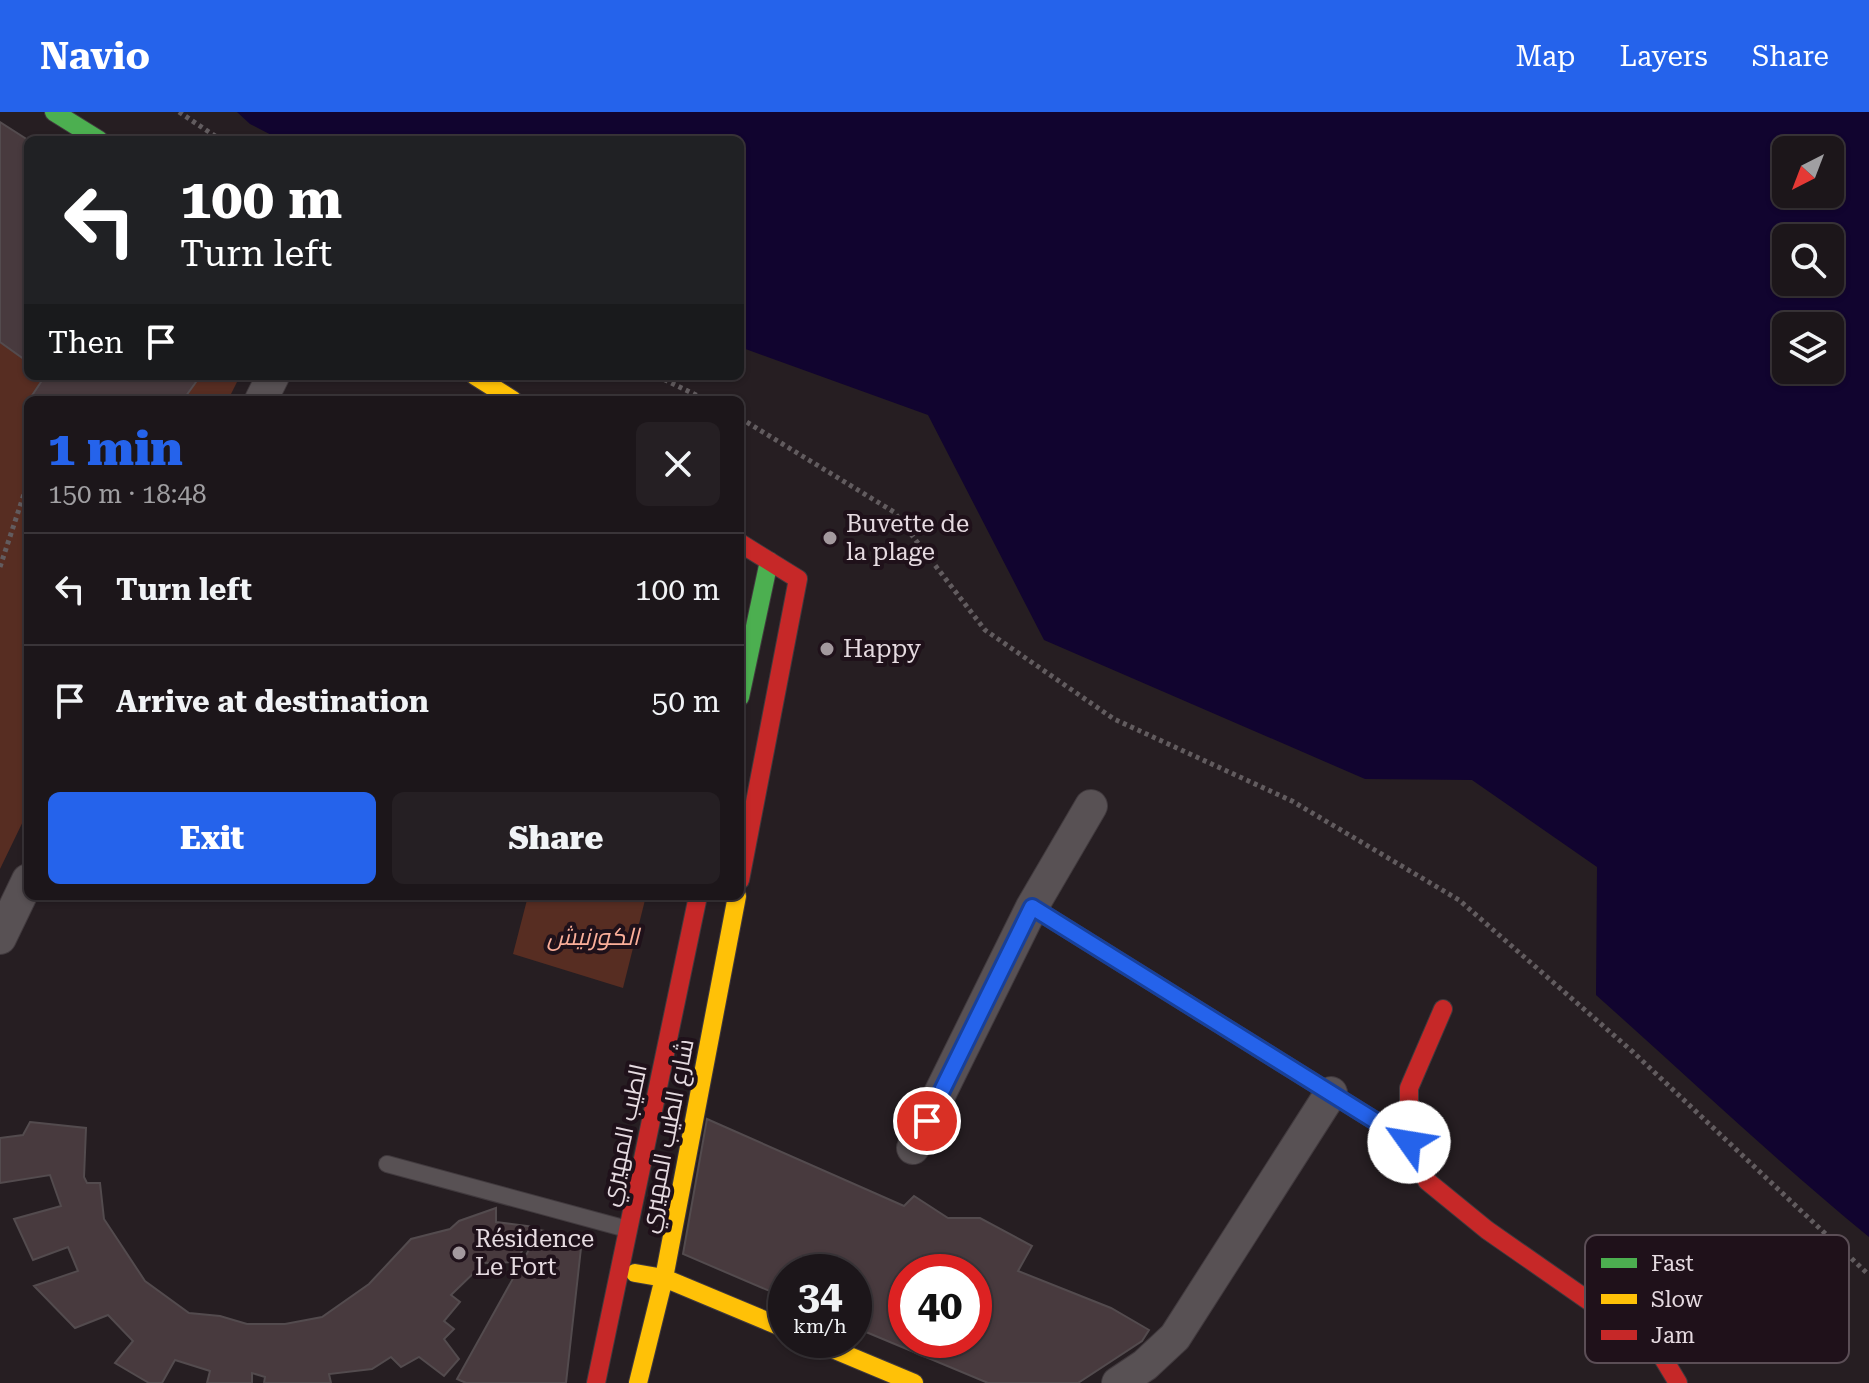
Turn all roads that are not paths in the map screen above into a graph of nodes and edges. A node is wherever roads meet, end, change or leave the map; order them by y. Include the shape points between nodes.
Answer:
1 (54, 112) edge
2 (93, 136) edge
3 (481, 380) edge
4 (507, 396) edge
5 (744, 545) edge
6 (769, 561) junction
7 (744, 678) edge
8 (1091, 806) dead end
9 (744, 859) edge
10 (24, 888) edge
11 (697, 900) edge
12 (736, 900) edge
13 (1032, 907) junction
14 (0, 938) edge
15 (1443, 1009) dead end
16 (1331, 1093) junction
17 (1409, 1142) junction
18 (913, 1148) dead end
19 (387, 1164) dead end
20 (628, 1229) junction
21 (620, 1270) junction
22 (664, 1278) junction
23 (1585, 1298) edge
24 (768, 1321) edge
25 (854, 1358) edge
26 (1666, 1363) edge
27 (596, 1383) edge
28 (638, 1383) edge
29 (914, 1383) edge
30 (1118, 1383) edge
31 (1678, 1383) edge

1 - 2 street
3 - 4 street
5 - 6 street
6 - 7 street
6 - 9 street via 798,579
8 - 13 street
10 - 14 street
11 - 20 street, الطيب المهيري
12 - 22 street, شارع الطيب المهيري
13 - 16 street
13 - 18 street
15 - 17 street via 1409,1088
16 - 17 street
16 - 30 street via 1175,1337
17 - 23 street via 1427,1181
19 - 20 lane
20 - 21 street, الطيب المهيري
21 - 22 street
21 - 27 street, الطيب المهيري
22 - 24 street
22 - 28 street, شارع الطيب المهيري
25 - 29 street
26 - 31 street

